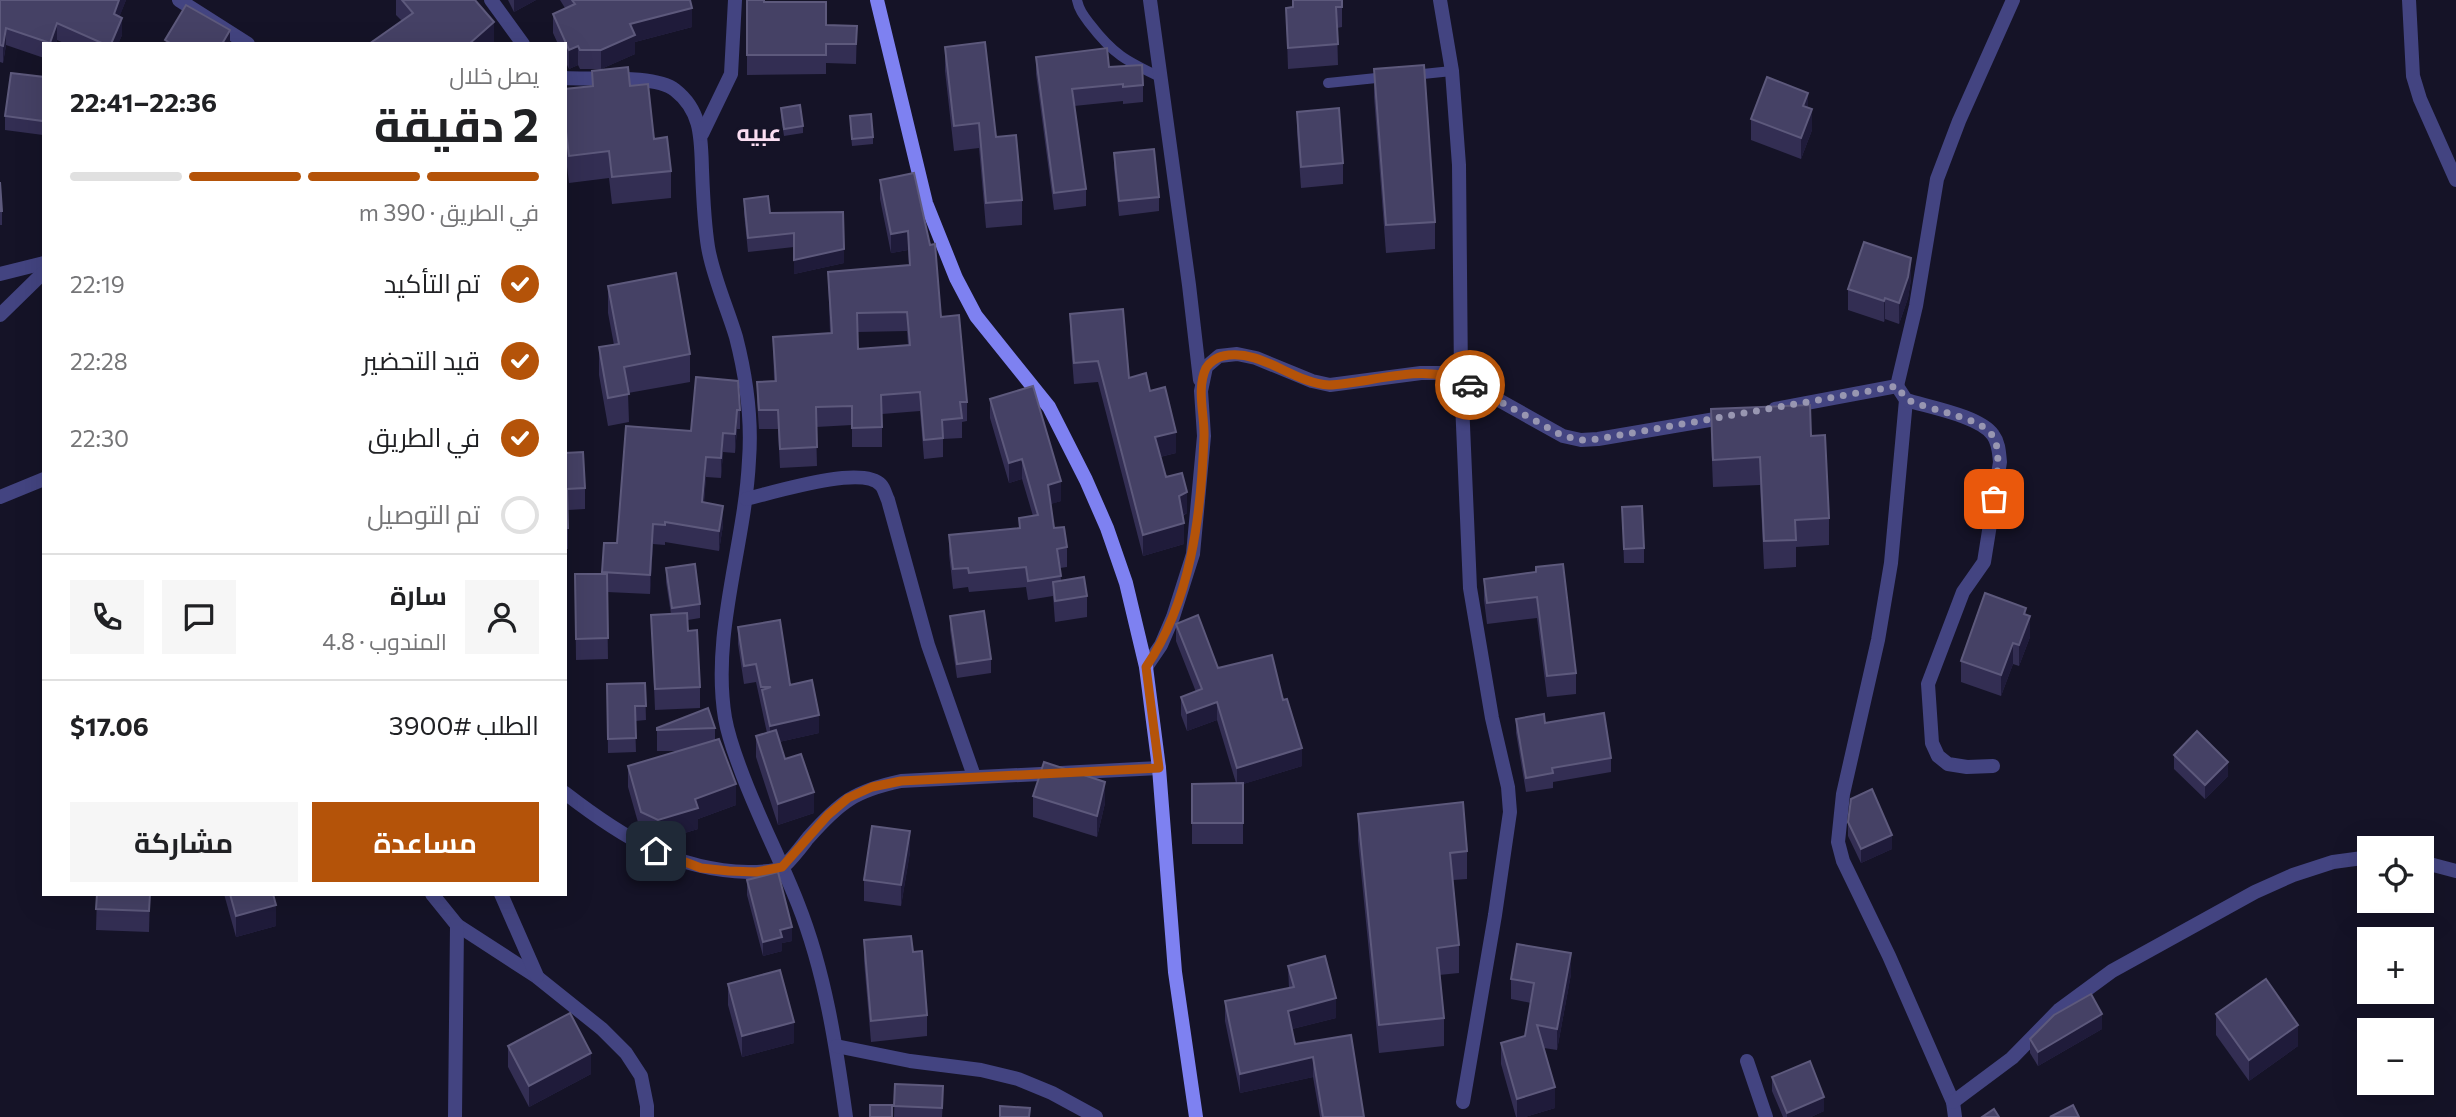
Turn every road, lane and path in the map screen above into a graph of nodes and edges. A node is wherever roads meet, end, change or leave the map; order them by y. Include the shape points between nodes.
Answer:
1 (179, 0) edge
2 (491, 0) edge
3 (735, 0) edge
4 (877, 0) edge
5 (1077, 0) edge
6 (1150, 0) edge
7 (1440, 0) edge
8 (2013, 0) edge
9 (2409, 0) edge
10 (245, 42) edge
11 (522, 42) edge
12 (1452, 71) junction
13 (1160, 77) junction
14 (567, 78) edge
15 (1328, 83) dead end
16 (702, 134) junction
17 (2456, 180) edge
18 (42, 264) edge
19 (0, 274) edge
20 (42, 274) edge
21 (0, 315) edge
22 (1461, 379) junction
23 (1897, 386) junction
24 (1201, 391) junction
25 (1906, 400) junction
26 (42, 480) edge
27 (0, 497) edge
28 (746, 499) junction
29 (1146, 667) junction
30 (1993, 766) dead end
31 (1159, 768) junction
32 (974, 776) junction
33 (567, 795) edge
34 (2357, 859) edge
35 (2434, 865) edge
36 (782, 867) junction
37 (2456, 871) edge
38 (434, 896) edge
39 (502, 896) edge
40 (457, 925) junction
41 (537, 977) junction
42 (836, 1046) junction
43 (1747, 1061) dead end
44 (1463, 1102) dead end
45 (1954, 1110) edge
46 (455, 1117) edge
47 (647, 1117) edge
48 (846, 1117) edge
49 (1096, 1117) edge
50 (1196, 1117) edge
51 (1766, 1117) edge

1 - 10 street
2 - 11 street
3 - 16 street via 730,74
4 - 29 main road via 926,203 948,259 976,316 1049,407 1070,446 1126,583
5 - 13 lane via 1078,8 1108,47
6 - 13 street
7 - 12 street
8 - 23 street via 1937,179
9 - 17 street via 2413,76
12 - 15 lane
12 - 22 street
13 - 24 street
14 - 16 street via 652,81 672,87 696,114
16 - 28 street via 708,247 743,370 750,457
18 - 19 street
20 - 21 street
22 - 23 street via 1563,436 1581,440
22 - 24 street via 1421,373 1330,385 1237,354 1219,356 1206,367
22 - 44 street via 1470,588 1510,812
23 - 25 street
24 - 29 street via 1204,436 1193,554 1173,617
25 - 30 street via 1973,421 1993,435 1998,446 2000,462 1984,562 1963,592 1928,684 1932,743 1938,756 1948,764
25 - 45 street via 1891,563 1843,794 1838,842
26 - 27 street
28 - 32 street via 838,478 869,478 882,485 928,645
28 - 36 street via 721,656 721,687 734,751
29 - 31 main road
31 - 32 street
31 - 50 main road via 1175,972
32 - 36 street via 901,781 848,798
33 - 36 street via 638,843 674,859 729,871
34 - 45 street via 2293,875 2255,892 2112,971 2059,1010
35 - 37 street
36 - 42 street via 812,944
38 - 40 street
39 - 41 street
40 - 41 street
40 - 46 street
41 - 47 street via 626,1053 641,1076
42 - 48 street
42 - 49 street via 1018,1079
43 - 51 street

